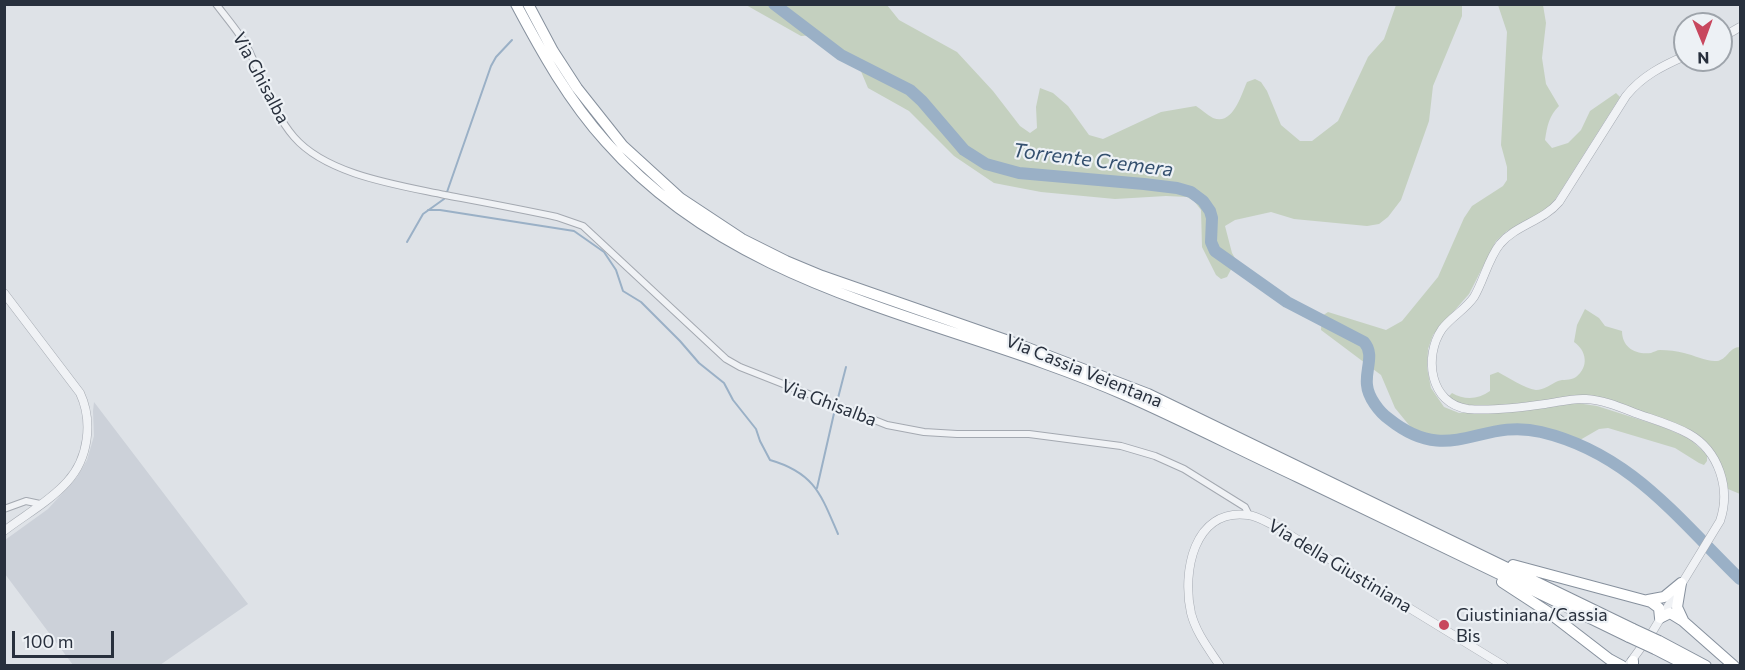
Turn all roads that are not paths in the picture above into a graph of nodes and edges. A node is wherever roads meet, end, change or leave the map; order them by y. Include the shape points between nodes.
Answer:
1 (216, 4) edge
2 (516, 4) edge
3 (528, 4) edge
4 (1673, 61) edge
5 (4, 293) edge
6 (1146, 399) junction
7 (1158, 405) junction
8 (40, 504) junction
9 (4, 509) edge
10 (1249, 515) junction
11 (4, 531) edge
12 (1484, 556) junction
13 (1472, 561) junction
14 (1681, 583) junction
15 (1645, 600) junction
16 (1660, 618) junction
17 (1683, 621) junction
18 (1631, 633) junction
19 (1657, 645) junction
20 (1601, 653) junction
21 (1631, 664) edge
22 (1220, 666) edge
23 (1504, 666) edge
24 (1606, 666) edge
25 (1622, 666) edge
26 (1688, 666) edge
27 (1706, 666) edge
28 (1734, 666) edge

1 - 10 street, Via Ghisalba via 252,55 267,94 288,130 302,145 323,159 362,175 557,217 582,226 726,359 753,373 887,425 907,429 1040,435 1121,446 1167,461 1245,507
2 - 6 highway, Via Cassia Veientana via 548,63 605,141 651,186 717,236 821,286
3 - 6 highway, Via Cassia Veientana via 564,69 615,137 664,184 728,231 822,276 1020,345
4 - 14 street via 1654,70 1626,96 1557,205 1501,243 1470,302 1439,336 1432,374 1443,396 1461,407 1589,399 1660,422 1700,442 1721,477 1723,507 1714,531
5 - 8 street via 79,392 86,411 87,436 78,466 67,482
6 - 7 highway, Via Cassia Veientana
7 - 12 highway, Via Cassia Veientana
7 - 13 highway, Via Cassia Veientana
8 - 9 street via 26,501
8 - 11 street
10 - 22 street, Via della Giustiniana via 1230,516 1211,525 1199,538 1191,558 1191,614
10 - 23 street, Via della Giustiniana via 1277,527
12 - 15 highway
12 - 18 highway, Via Cassia Veientana
13 - 18 highway, Via Cassia Veientana
13 - 20 highway
14 - 15 highway via 1664,597
14 - 16 street
14 - 17 highway via 1677,607
15 - 16 highway via 1658,606
16 - 17 highway via 1670,613
16 - 21 street
17 - 28 highway
18 - 19 highway, Via Cassia Veientana, bridge
19 - 26 highway, Via Cassia Veientana
19 - 27 highway, Via Cassia Veientana
20 - 24 highway
20 - 25 highway

